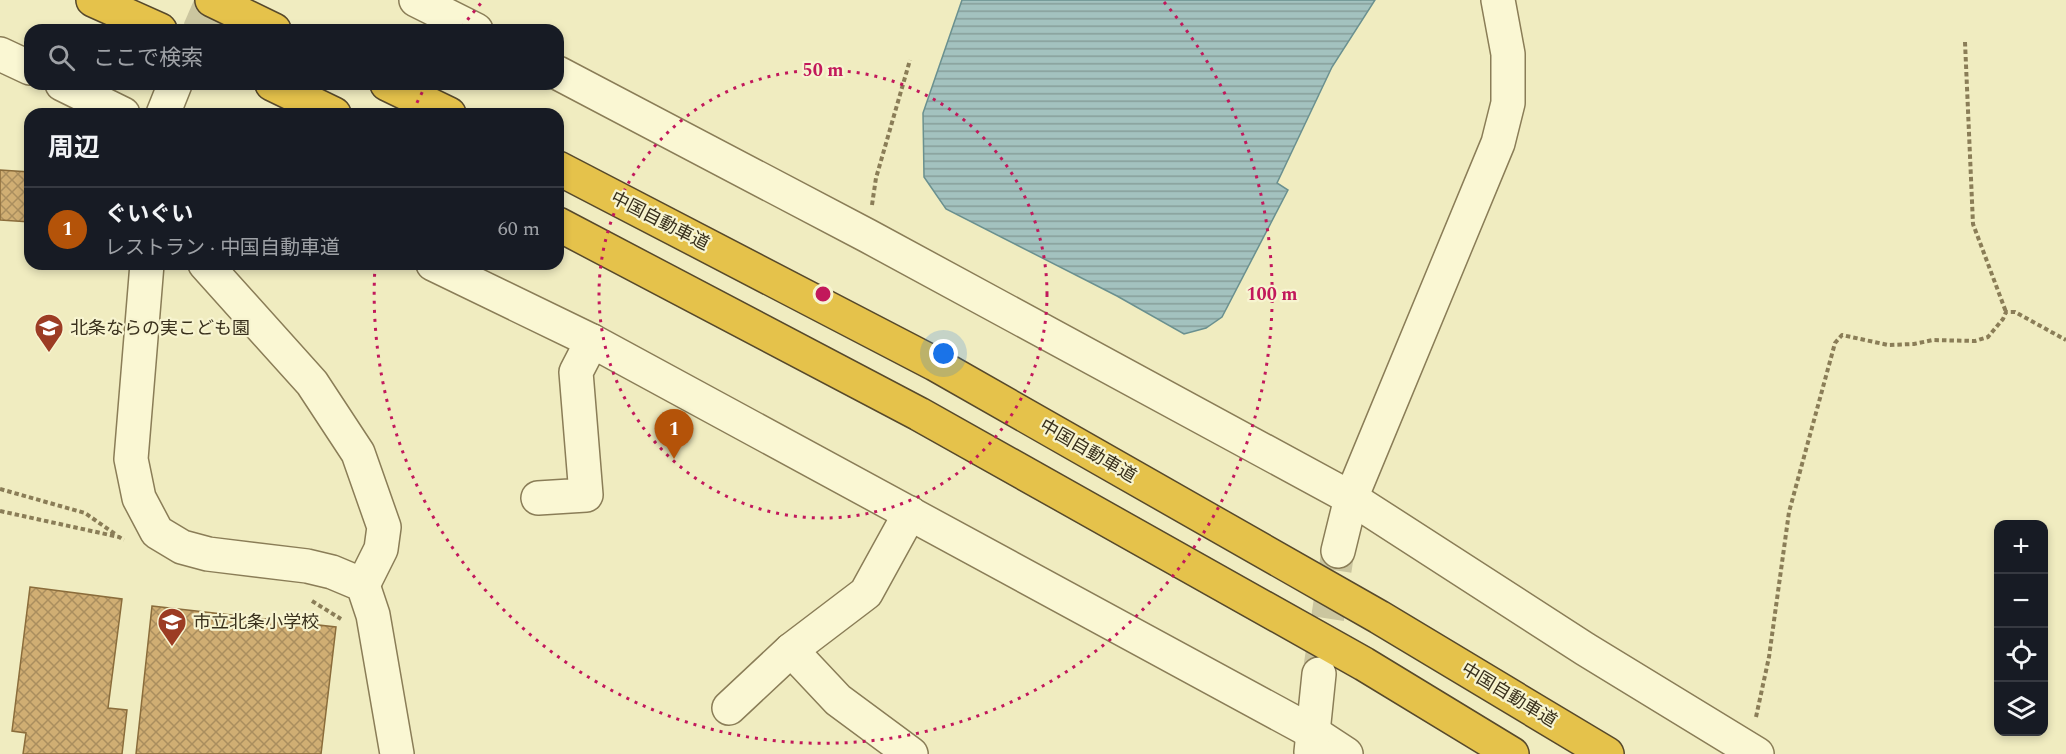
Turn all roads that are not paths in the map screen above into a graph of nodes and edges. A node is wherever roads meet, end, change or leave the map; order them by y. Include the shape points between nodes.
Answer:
1 (93, 0) edge
2 (212, 0) edge
3 (1498, 0) edge
4 (427, 2) edge
5 (147, 24) edge
6 (262, 24) edge
7 (466, 24) edge
8 (0, 54) edge
9 (24, 65) edge
10 (564, 76) edge
11 (74, 90) edge
12 (173, 90) edge
13 (284, 90) edge
14 (399, 90) edge
15 (111, 108) edge
16 (166, 108) edge
17 (322, 108) edge
18 (437, 108) edge
19 (564, 171) edge
20 (564, 227) edge
21 (147, 270) edge
22 (210, 270) edge
23 (445, 270) edge
24 (592, 341) junction
25 (538, 498) dead end
26 (1351, 498) junction
27 (910, 513) junction
28 (1338, 551) tunnel mouth
29 (363, 585) junction
30 (791, 650) junction
31 (1319, 674) tunnel mouth
32 (729, 708) dead end
33 (1312, 744) edge
34 (1753, 752) edge
35 (397, 754) edge
36 (911, 754) edge
37 (1346, 754) edge
38 (1512, 754) edge
39 (1607, 754) edge

1 - 5 highway
2 - 6 highway
3 - 26 street via 1508,54 1508,103 1498,143
4 - 7 street
8 - 9 street
10 - 26 street
11 - 15 street
12 - 16 street
13 - 17 highway
14 - 18 highway
19 - 39 highway, 中国自動車道 via 935,364 1379,617
20 - 38 highway via 920,414 1364,664
21 - 29 street via 131,459 139,498 157,532 182,548 307,566
22 - 29 street via 312,383 358,453 384,527 381,549
23 - 24 street
24 - 25 street via 576,372 586,495
24 - 27 street
26 - 28 street
26 - 34 street via 1584,649
27 - 30 street via 866,593
27 - 33 street
29 - 35 street via 373,615
30 - 32 street
30 - 36 street via 838,700
31 - 33 street
33 - 37 street

